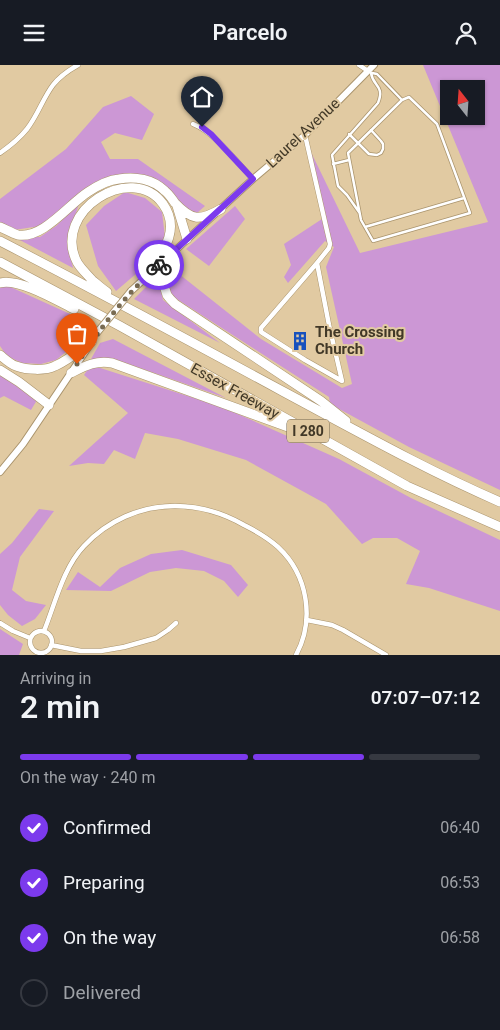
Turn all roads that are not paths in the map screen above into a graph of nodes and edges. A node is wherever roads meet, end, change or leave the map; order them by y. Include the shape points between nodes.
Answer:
1 (78, 65) edge
2 (359, 65) edge
3 (374, 65) edge
4 (370, 72) junction
5 (402, 100) junction
6 (193, 124) dead end
7 (371, 130) junction
8 (350, 134) junction
9 (305, 135) junction
10 (358, 142) junction
11 (0, 153) edge
12 (349, 160) junction
13 (334, 164) junction
14 (253, 179) junction
15 (464, 198) junction
16 (176, 203) junction
17 (221, 209) junction
18 (360, 214) junction
19 (0, 227) edge
20 (365, 227) junction
21 (187, 239) junction
22 (0, 241) edge
23 (171, 255) junction
24 (0, 262) edge
25 (317, 263) junction
26 (146, 277) junction
27 (0, 283) edge
28 (143, 316) junction
29 (94, 338) junction
30 (147, 341) junction
31 (0, 355) edge
32 (0, 370) edge
33 (71, 373) junction
34 (49, 405) junction
35 (364, 435) junction
36 (327, 442) junction
37 (0, 472) edge
38 (500, 502) edge
39 (500, 527) edge
40 (306, 620) junction
41 (0, 623) edge
42 (176, 623) dead end
43 (44, 631) junction
44 (30, 638) junction
45 (51, 645) junction
46 (296, 655) edge
47 (386, 655) edge

1 - 11 street via 54,84 26,130
2 - 4 street
3 - 4 main road, Laurel Avenue
4 - 5 lane
4 - 8 lane via 379,87 380,97
4 - 9 main road, Laurel Avenue
5 - 7 lane
5 - 15 lane via 409,97 437,125
6 - 14 street via 211,134
7 - 10 lane
7 - 10 lane via 381,141 381,153 369,154
8 - 10 lane
8 - 13 lane via 332,155
9 - 14 main road, Laurel Avenue
9 - 25 street via 330,244
10 - 12 lane via 348,153
12 - 13 lane
12 - 18 lane
13 - 18 lane via 338,186
14 - 17 main road, Laurel Avenue
15 - 20 lane
15 - 20 lane via 470,213 373,241
16 - 17 highway via 188,215 195,217
16 - 19 highway via 148,180 122,178 87,192 40,231 17,235
16 - 21 highway
17 - 21 main road, Laurel Avenue
18 - 20 lane
21 - 23 main road, Laurel Avenue
22 - 28 highway, Essex Freeway / I 280
23 - 26 main road, Laurel Avenue
23 - 35 highway via 164,277 165,288 175,305 321,401
24 - 30 highway, Essex Freeway / I 280
25 - 25 street via 261,328 261,333 342,381
26 - 28 highway via 169,239 170,220 164,205 151,193 130,188 113,191 82,213 74,228 72,246 81,269 102,289
26 - 29 main road, Laurel Avenue, bridge
27 - 30 highway via 16,283 34,289
28 - 35 highway, Essex Freeway / I 280
29 - 31 highway via 54,367 27,369
29 - 33 main road, Laurel Avenue
30 - 36 highway, Essex Freeway / I 280
32 - 34 highway
33 - 34 main road, Laurel Avenue
33 - 36 highway via 94,363 112,363
34 - 37 main road, Laurel Avenue
35 - 38 highway, Essex Freeway / I 280
36 - 39 highway, Essex Freeway / I 280 via 407,486
40 - 43 street via 300,579 278,547 263,535 226,517 202,509 176,506 125,516 92,537 67,572
40 - 46 street
40 - 47 street via 332,625
41 - 44 street
42 - 45 street via 156,638 124,647 81,651
43 - 44 street via 35,632
43 - 45 street via 50,635
44 - 45 street via 31,648 37,653 46,652

